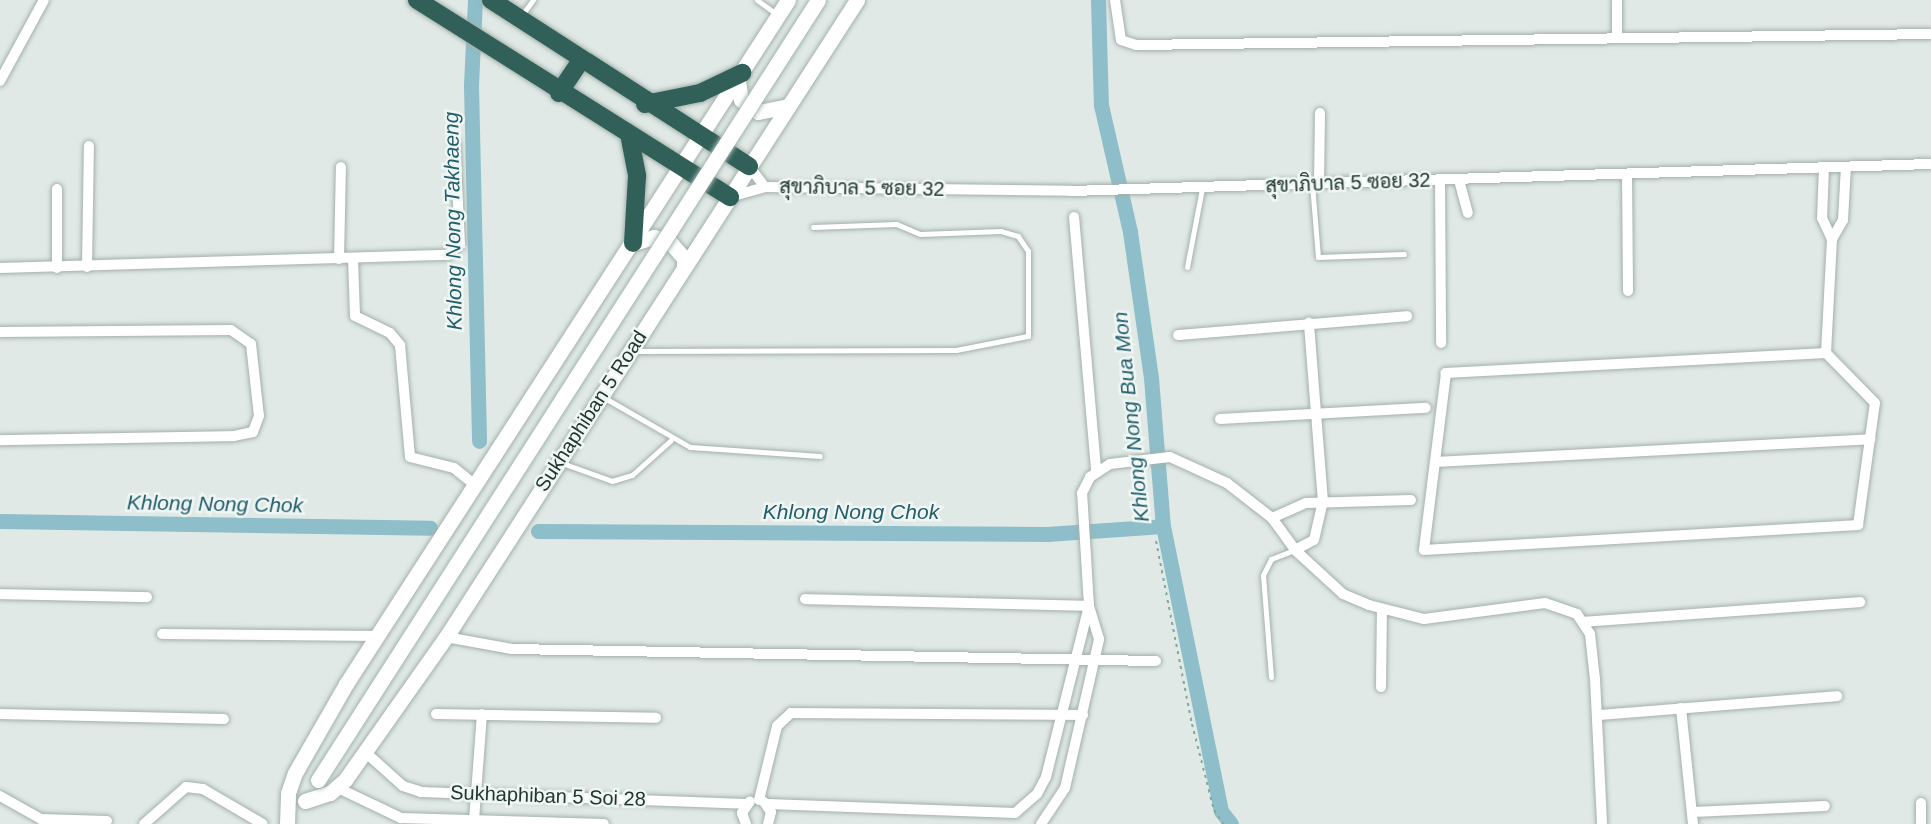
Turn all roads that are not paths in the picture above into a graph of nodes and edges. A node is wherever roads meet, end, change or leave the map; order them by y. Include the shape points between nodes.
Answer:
1 (44, 0) edge
2 (417, 0) edge
3 (491, 0) edge
4 (533, 0) edge
5 (757, 0) edge
6 (788, 0) edge
7 (818, 0) edge
8 (857, 0) edge
9 (1115, 0) edge
10 (1617, 0) edge
11 (778, 15) junction
12 (518, 18) junction
13 (1931, 34) edge
14 (1617, 36) junction
15 (581, 60) junction
16 (740, 77) junction
17 (0, 81) edge
18 (559, 93) junction
19 (645, 104) junction
20 (788, 106) junction
21 (1320, 113) dead end
22 (700, 137) junction
23 (630, 139) junction
24 (454, 143) dead end
25 (89, 146) dead end
26 (1931, 164) edge
27 (681, 165) junction
28 (749, 166) junction
29 (340, 167) dead end
30 (1824, 167) junction
31 (1846, 167) junction
32 (1627, 174) junction
33 (1440, 180) junction
34 (1459, 180) junction
35 (1316, 184) junction
36 (765, 187) junction
37 (1202, 188) junction
38 (57, 189) dead end
39 (730, 197) junction
40 (1468, 213) dead end
41 (1074, 217) dead end
42 (813, 227) dead end
43 (1832, 239) junction
44 (633, 243) junction
45 (1404, 254) dead end
46 (353, 258) junction
47 (339, 259) junction
48 (87, 267) junction
49 (1187, 267) dead end
50 (0, 268) edge
51 (57, 268) junction
52 (684, 268) junction
53 (1628, 291) dead end
54 (1407, 316) dead end
55 (1309, 323) junction
56 (0, 332) edge
57 (1178, 335) dead end
58 (1441, 343) dead end
59 (630, 351) junction
60 (1826, 353) junction
61 (601, 396) junction
62 (1426, 408) dead end
63 (1316, 413) junction
64 (1220, 419) dead end
65 (1870, 439) junction
66 (0, 440) edge
67 (671, 440) junction
68 (820, 456) dead end
69 (559, 461) junction
70 (1435, 462) junction
71 (1096, 471) junction
72 (475, 485) junction
73 (1411, 500) dead end
74 (1323, 502) junction
75 (1272, 518) junction
76 (1295, 550) junction
77 (0, 594) edge
78 (147, 597) dead end
79 (805, 599) dead end
80 (1860, 602) dead end
81 (1089, 606) junction
82 (1382, 609) junction
83 (1583, 622) junction
84 (162, 634) dead end
85 (378, 636) junction
86 (446, 637) junction
87 (1078, 638) junction
88 (1099, 639) junction
89 (1076, 660) junction
90 (1096, 661) junction
91 (1156, 661) dead end
92 (1271, 677) dead end
93 (1381, 687) dead end
94 (1837, 696) dead end
95 (1681, 708) junction
96 (1064, 712) junction
97 (0, 714) edge
98 (436, 714) dead end
99 (482, 714) junction
100 (1083, 715) junction
101 (1598, 715) junction
102 (656, 718) dead end
103 (224, 719) dead end
104 (364, 751) junction
105 (338, 788) junction
106 (479, 792) junction
107 (0, 796) edge
108 (305, 801) junction
109 (764, 802) junction
110 (1921, 803) dead end
111 (746, 804) junction
112 (1825, 806) dead end
113 (1693, 812) junction
114 (976, 818) edge
115 (474, 820) junction
116 (107, 821) dead end
117 (144, 824) edge
118 (263, 824) edge
119 (288, 824) edge
120 (604, 824) edge
121 (746, 824) edge
122 (768, 824) edge
123 (1041, 824) edge
124 (1602, 824) edge
125 (1693, 824) edge
126 (1921, 824) edge

1 - 17 street
2 - 18 highway
3 - 12 highway
4 - 12 lane
5 - 11 lane
6 - 11 main road, Sukhaphiban 5 Road
7 - 108 main road, Sukhaphiban 5 Road, bridge
8 - 20 main road, Sukhaphiban 5 Road
9 - 14 street via 1120,40 1136,45
10 - 14 street
11 - 16 main road, Sukhaphiban 5 Road
12 - 15 highway
13 - 14 street
15 - 18 highway
15 - 19 highway
16 - 19 highway via 700,93
16 - 20 main road via 745,106 758,112
16 - 22 main road, Sukhaphiban 5 Road
18 - 23 highway
19 - 22 highway
20 - 28 main road, Sukhaphiban 5 Road
21 - 35 street
22 - 27 main road, Sukhaphiban 5 Road
22 - 28 highway
23 - 27 highway
23 - 44 highway via 637,176
24 - 46 street via 456,251
25 - 48 street
26 - 31 street, สุขาภิบาล 5 ซอย 32
27 - 39 highway
27 - 44 main road, Sukhaphiban 5 Road
28 - 36 street, สุขาภิบาล 5 ซอย 32
28 - 39 main road, Sukhaphiban 5 Road
29 - 47 street
30 - 31 street, สุขาภิบาล 5 ซอย 32
30 - 32 street, สุขาภิบาล 5 ซอย 32
30 - 43 street via 1822,218
31 - 43 street via 1843,219
32 - 34 street, สุขาภิบาล 5 ซอย 32
32 - 53 street
33 - 34 street, สุขาภิบาล 5 ซอย 32
33 - 35 street, สุขาภิบาล 5 ซอย 32
33 - 58 street
34 - 40 street
35 - 37 street, สุขาภิบาล 5 ซอย 32
35 - 45 lane via 1317,257
36 - 37 street, สุขาภิบาล 5 ซอย 32
36 - 39 street, สุขาภิบาล 5 ซอย 32
37 - 49 lane
38 - 51 street
39 - 52 main road, Sukhaphiban 5 Road
41 - 71 street
42 - 59 lane via 896,224 920,234 1001,231 1018,236 1028,251 1028,336 956,350
43 - 60 street
44 - 52 main road via 654,237 669,241 684,258
44 - 72 main road, Sukhaphiban 5 Road
46 - 47 street
46 - 72 street via 355,316 390,333 400,345 410,457 454,468
47 - 48 street
48 - 51 street
50 - 51 street
52 - 59 main road, Sukhaphiban 5 Road
54 - 55 street
55 - 57 street
55 - 63 street
56 - 66 street via 231,330 251,344 259,416 253,432 234,436
59 - 61 main road, Sukhaphiban 5 Road
60 - 65 street via 1875,403
60 - 70 street via 1446,373
61 - 67 lane
61 - 69 main road, Sukhaphiban 5 Road
62 - 63 street
63 - 64 street
63 - 74 street
65 - 70 street
65 - 70 street via 1858,525 1424,550
67 - 68 lane via 710,452
67 - 69 lane via 632,475 612,481 595,479
69 - 86 main road, Sukhaphiban 5 Road
71 - 75 street via 1128,461 1170,458 1221,479
71 - 81 street via 1082,494
72 - 85 main road, Sukhaphiban 5 Road
73 - 74 street
74 - 75 street via 1289,506
74 - 76 street via 1314,540
75 - 76 street
76 - 82 street via 1343,594
76 - 92 lane via 1271,559 1263,575
77 - 78 street
79 - 81 street
80 - 83 street
81 - 87 street, Sukhaphiban 5 Soi 28
81 - 88 street
82 - 83 street via 1424,619 1545,603 1565,608
82 - 93 street
83 - 101 street via 1590,634
84 - 85 street
85 - 119 main road, Sukhaphiban 5 Road via 295,773 288,793
86 - 89 street via 512,649
86 - 104 main road, Sukhaphiban 5 Road
87 - 88 street
87 - 89 street, Sukhaphiban 5 Soi 28
88 - 90 street
89 - 90 street
89 - 96 street, Sukhaphiban 5 Soi 28
90 - 91 street
90 - 100 street
94 - 95 street
95 - 101 street
95 - 113 street
96 - 100 street
96 - 109 street via 791,713 777,726
96 - 114 street, Sukhaphiban 5 Soi 28 via 1046,777 1033,799 1015,813
97 - 103 street
98 - 99 street
99 - 102 street
99 - 106 street
100 - 123 street via 1065,788
101 - 124 street
104 - 105 main road, Sukhaphiban 5 Road
104 - 106 street, Sukhaphiban 5 Soi 28 via 403,786 421,792
105 - 108 main road
105 - 115 street, Sukhaphiban 5 Soi 28 via 401,818
106 - 111 street, Sukhaphiban 5 Soi 28
106 - 115 street
107 - 116 street via 41,819
108 - 119 main road, Sukhaphiban 5 Road
109 - 111 street, Sukhaphiban 5 Soi 28
109 - 114 street, Sukhaphiban 5 Soi 28
109 - 122 street
110 - 126 street
111 - 121 street
112 - 113 street
113 - 125 street
115 - 120 street, Sukhaphiban 5 Soi 28
117 - 118 street via 186,787 203,789

